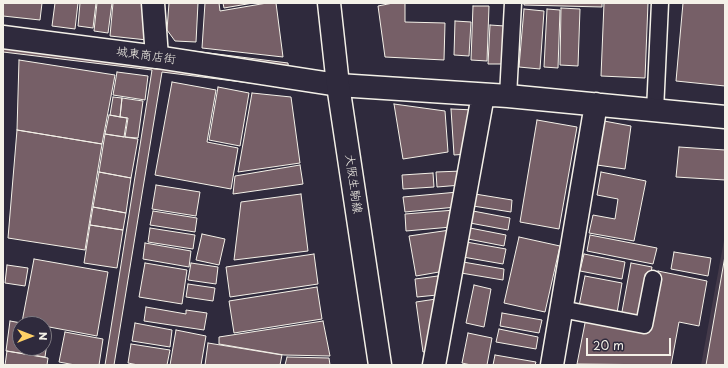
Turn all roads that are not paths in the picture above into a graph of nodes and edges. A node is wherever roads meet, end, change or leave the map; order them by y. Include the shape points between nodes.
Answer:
1 (153, 3) edge
2 (329, 3) edge
3 (513, 3) edge
4 (660, 3) edge
5 (3, 37) edge
6 (157, 56) junction
7 (338, 85) junction
8 (483, 95) junction
9 (508, 96) junction
10 (596, 104) junction
11 (655, 111) junction
12 (725, 117) edge
13 (653, 279) dead end
14 (561, 309) junction
15 (380, 365) edge
16 (434, 365) edge
17 (552, 365) edge

1 - 6 street
2 - 7 street, 大阪生駒線
3 - 9 lane
4 - 11 lane
5 - 6 street, 城東商店街
6 - 7 street, 城東商店街
7 - 8 street, 城東商店街
7 - 15 street, 大阪生駒線
8 - 9 street, 城東商店街
8 - 16 street
9 - 10 street, 城東商店街
10 - 11 street, 城東商店街
10 - 14 street
11 - 12 street, 城東商店街
13 - 14 lane via 644,325
14 - 17 street

